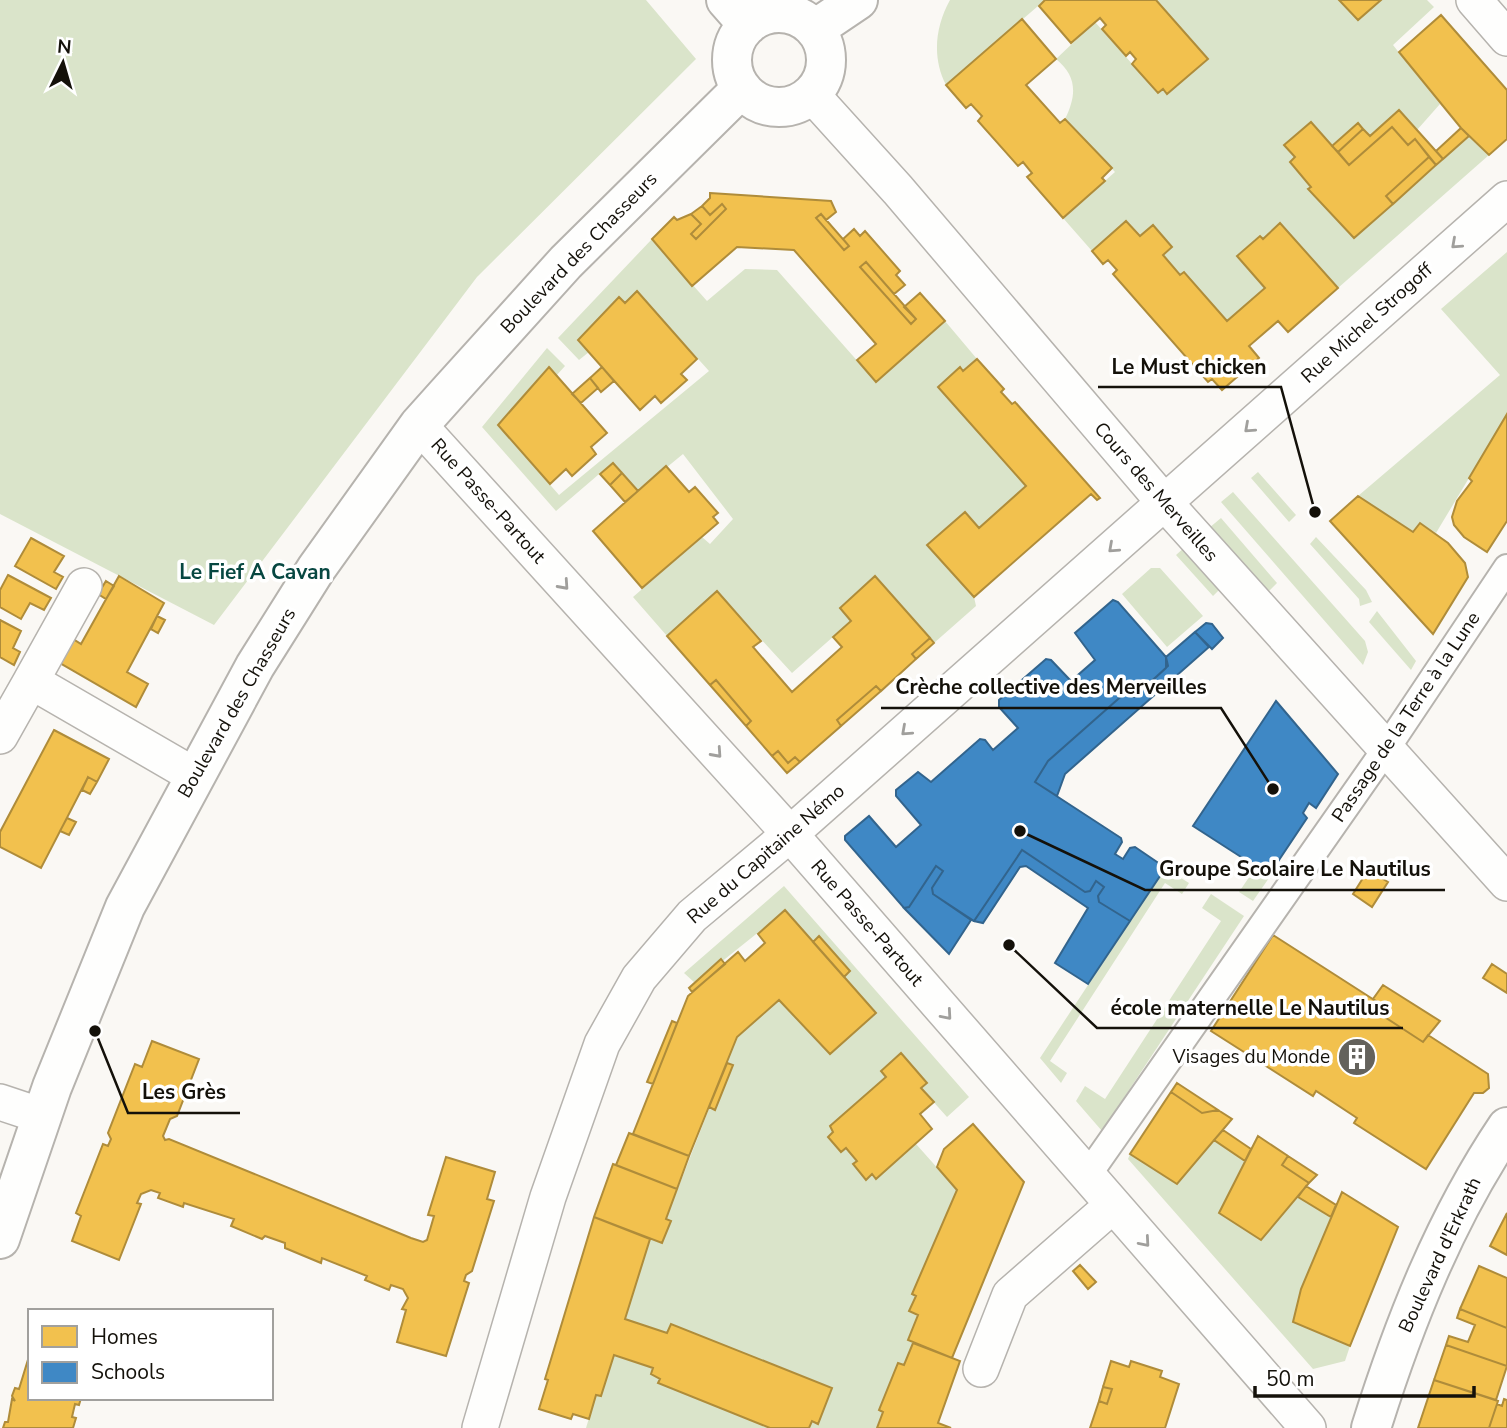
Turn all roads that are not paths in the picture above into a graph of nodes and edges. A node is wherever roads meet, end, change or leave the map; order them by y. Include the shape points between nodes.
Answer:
1 (858, 0) edge
2 (1474, 0) edge
3 (737, 13) edge
4 (815, 29) junction
5 (1507, 37) edge
6 (741, 89) junction
7 (812, 95) junction
8 (1507, 199) edge
9 (419, 425) junction
10 (1164, 502) junction
11 (1507, 568) edge
12 (84, 586) dead end
13 (31, 681) junction
14 (0, 736) edge
15 (1386, 749) junction
16 (195, 776) junction
17 (790, 834) junction
18 (1507, 883) edge
19 (0, 1102) edge
20 (42, 1116) junction
21 (1507, 1127) edge
22 (1087, 1176) junction
23 (1113, 1205) junction
24 (0, 1239) edge
25 (981, 1369) dead end
26 (480, 1428) edge
27 (1308, 1428) edge
28 (1371, 1428) edge

1 - 4 street
2 - 5 street
3 - 4 street via 759,18 779,13 799,17
3 - 6 street via 732,53
4 - 7 street via 827,62 823,80
6 - 7 street via 755,102 773,107 792,106
6 - 9 street, Boulevard des Chasseurs via 566,262
7 - 10 street, Cours des Merveilles
8 -> 10 street, Rue Michel Strogoff
9 - 16 street, Boulevard des Chasseurs via 316,569 255,666
9 -> 17 street, Rue Passe-Partout
10 - 15 street, Cours des Merveilles
10 -> 17 street, Rue du Capitaine Némo
11 - 15 street, Passage de la Terre à la Lune
12 - 13 street
13 - 14 street
13 - 16 street
15 - 18 street, Cours des Merveilles
15 - 22 street, Passage de la Terre à la Lune
16 - 20 street, Boulevard des Chasseurs via 125,907
17 -> 22 street, Rue Passe-Partout
17 - 26 street, Rue du Capitaine Némo via 692,916 639,978 602,1044 548,1197
19 - 20 street
20 - 24 street, Boulevard des Chasseurs
21 - 28 street, Boulevard d'Erkrath via 1458,1209 1431,1266
22 - 23 street, Rue Passe-Partout
23 - 25 street via 1010,1295
23 -> 27 street, Rue Passe-Partout

